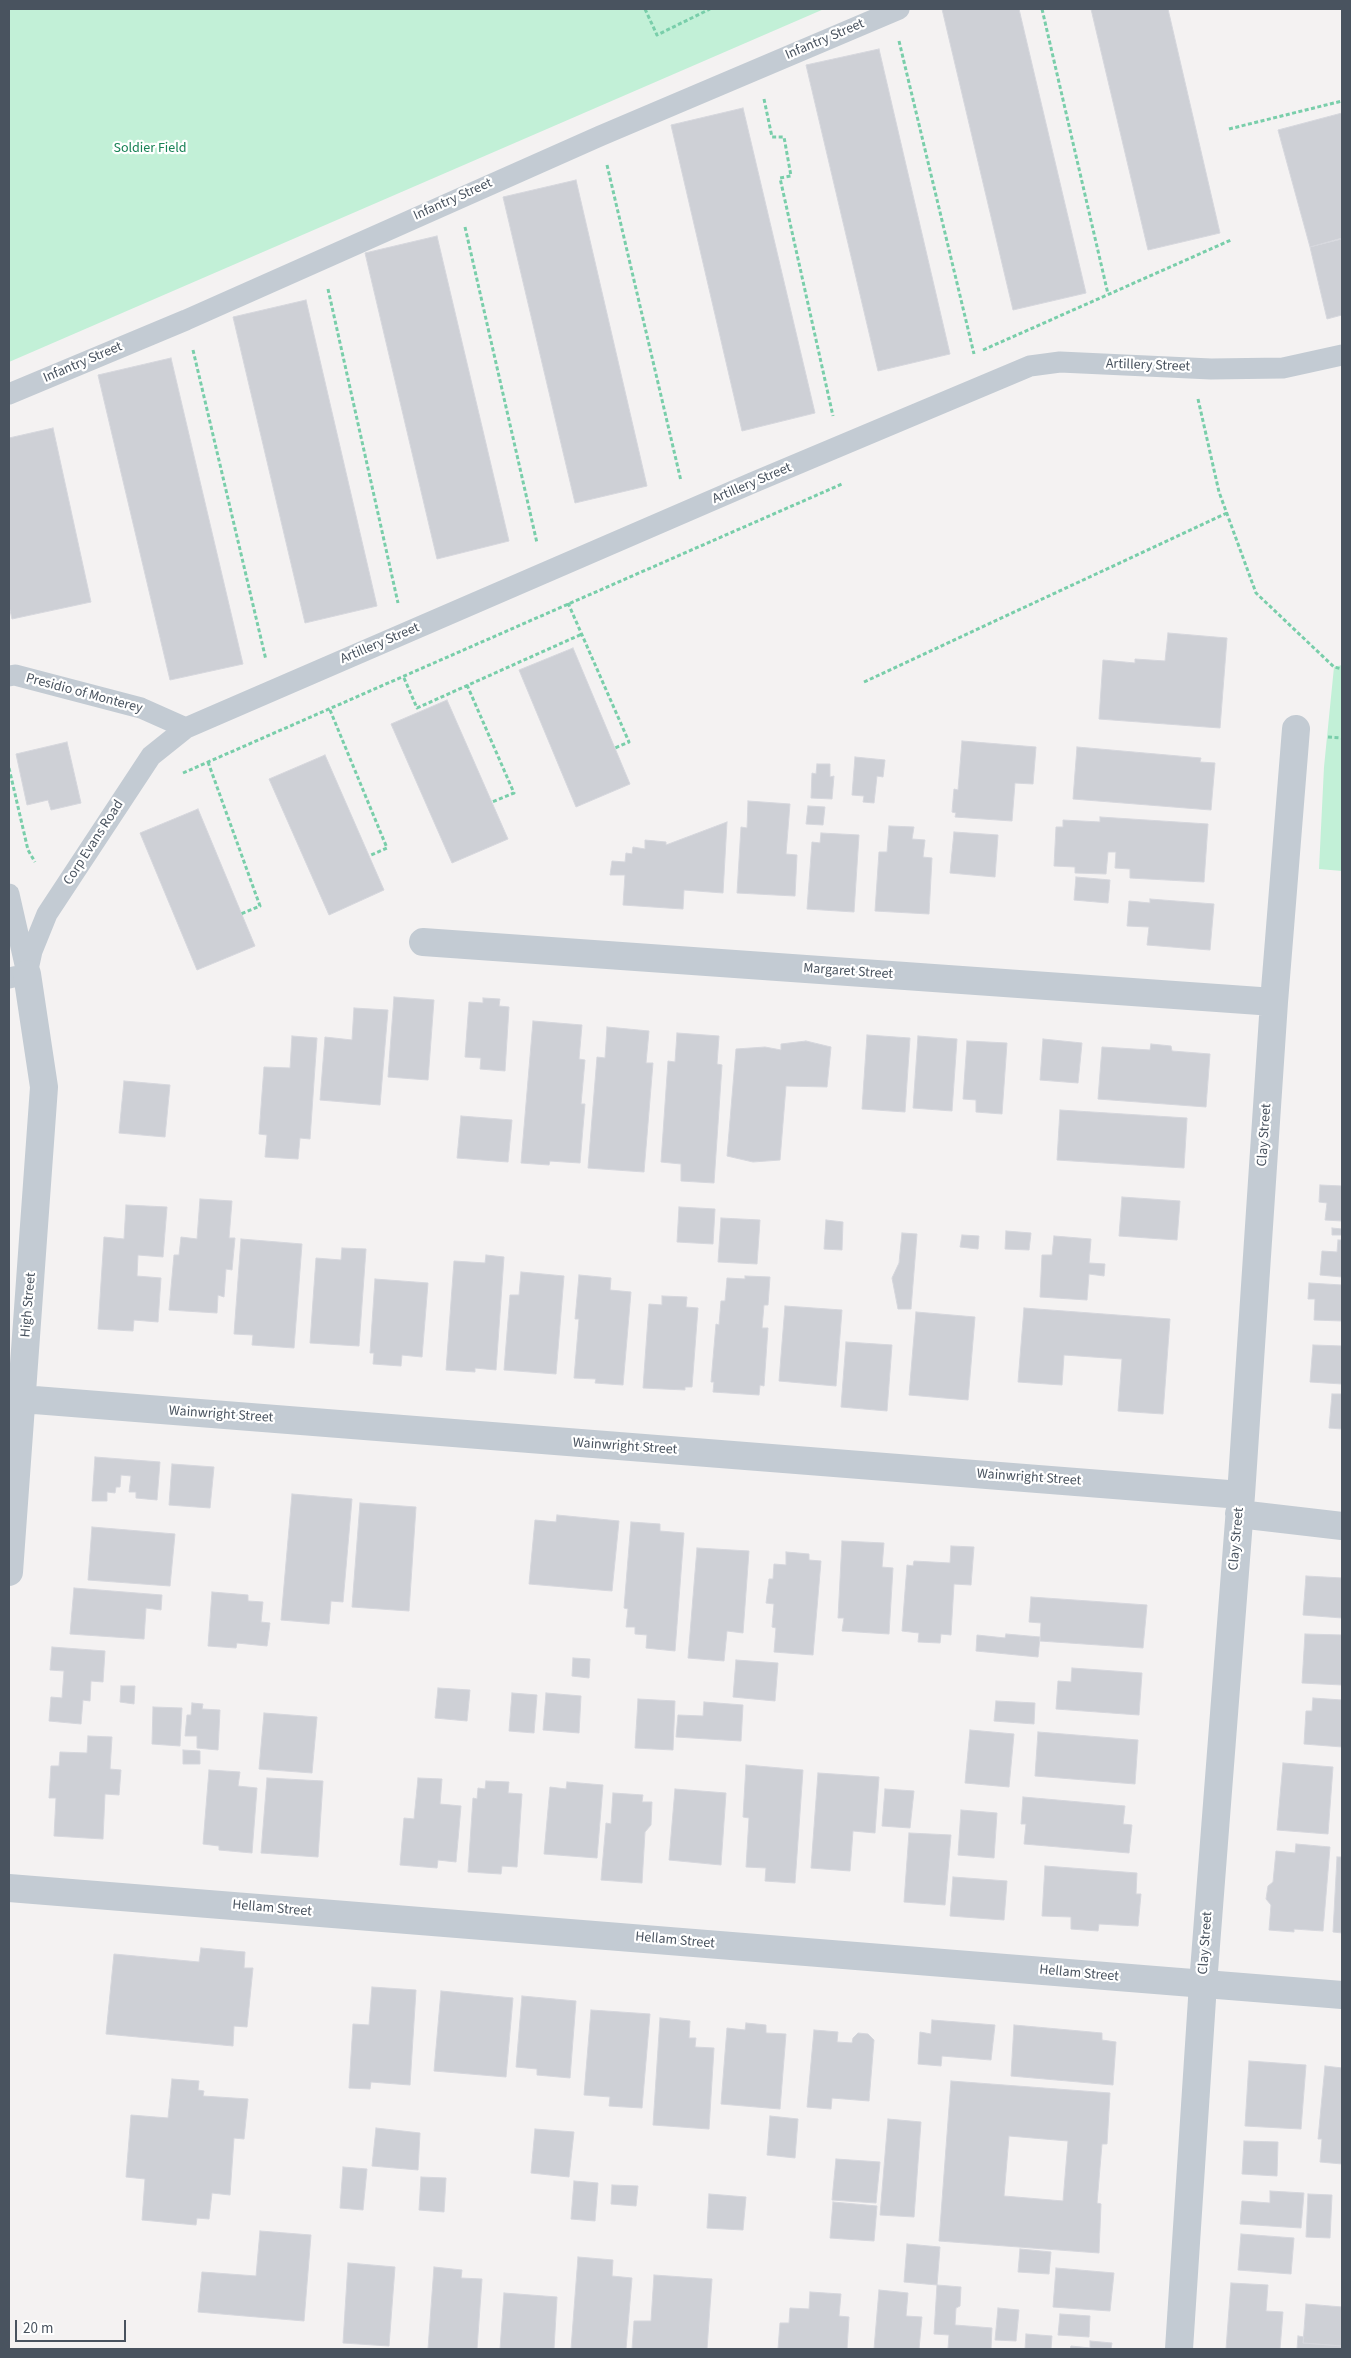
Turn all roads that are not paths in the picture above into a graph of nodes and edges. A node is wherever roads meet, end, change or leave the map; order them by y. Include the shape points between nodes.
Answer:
1 (895, 10) edge
2 (1342, 355) edge
3 (9, 394) edge
4 (9, 676) edge
5 (186, 728) junction
6 (1296, 729) dead end
7 (9, 894) edge
8 (423, 942) dead end
9 (18, 976) edge
10 (1274, 1002) junction
11 (15, 1398) edge
12 (1240, 1504) junction
13 (1342, 1526) edge
14 (9, 1572) edge
15 (9, 1888) edge
16 (1203, 1984) junction
17 (1342, 1995) edge
18 (1179, 2349) edge

1 - 3 lane, Infantry Street
2 - 5 lane, Artillery Street via 1282,368 1211,369 1060,362 1030,366
4 - 5 lane, Presidio of Monterey via 16,675 141,708
5 - 9 lane, Corp Evans Road via 151,756 47,914
6 - 10 street, Clay Street
7 - 9 lane
8 - 10 street, Margaret Street
9 - 11 street, High Street via 37,1037 44,1087
10 - 12 street, Clay Street
11 - 12 street, Wainwright Street
11 - 14 street, High Street
12 - 13 street, Wainwright Street
12 - 16 street, Clay Street
15 - 16 street, Hellam Street
16 - 17 street, Hellam Street
16 - 18 street, Clay Street

